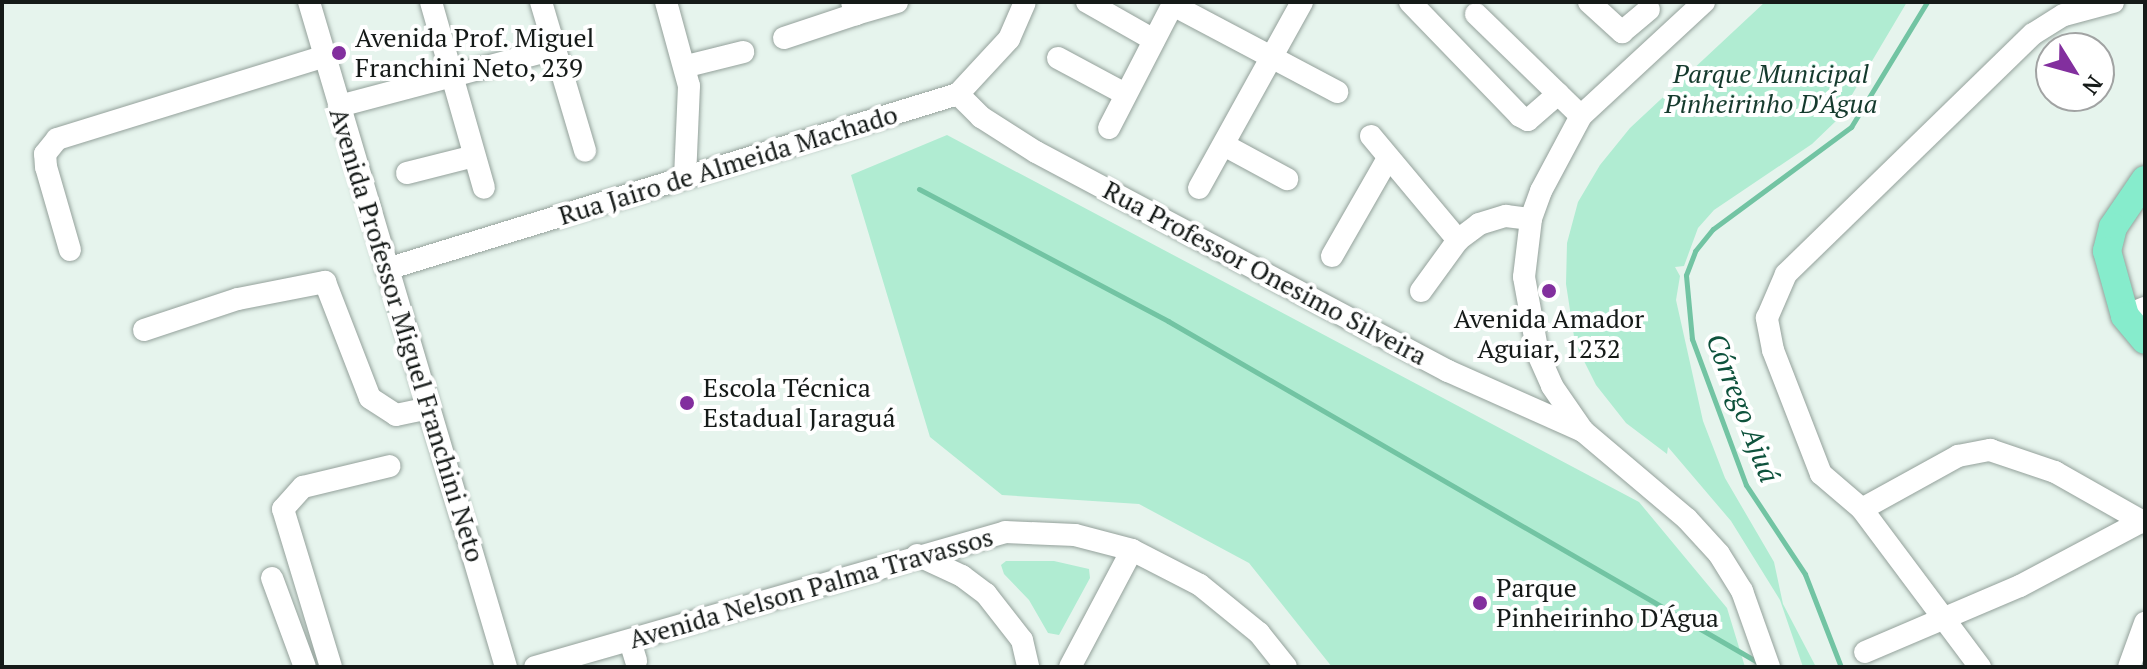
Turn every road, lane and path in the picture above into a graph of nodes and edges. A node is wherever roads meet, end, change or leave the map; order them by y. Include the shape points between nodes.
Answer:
1 (309, 2) edge
2 (431, 2) edge
3 (541, 2) edge
4 (666, 2) edge
5 (897, 2) edge
6 (1025, 2) edge
7 (1087, 2) edge
8 (1302, 2) edge
9 (1410, 2) edge
10 (1589, 2) edge
11 (1704, 2) edge
12 (2113, 2) edge
13 (1173, 3) edge
14 (1645, 6) edge
15 (854, 8) edge
16 (1476, 14) dead end
17 (1671, 33) junction
18 (784, 38) dead end
19 (1154, 40) junction
20 (554, 49) junction
21 (743, 52) dead end
22 (325, 56) junction
23 (1058, 58) dead end
24 (1272, 58) junction
25 (687, 66) junction
26 (451, 75) junction
27 (1337, 92) dead end
28 (958, 94) junction
29 (1125, 94) junction
30 (1558, 94) junction
31 (339, 106) junction
32 (1581, 116) junction
33 (1109, 128) dead end
34 (1371, 136) dead end
35 (1224, 145) junction
36 (585, 151) dead end
37 (474, 156) junction
38 (1387, 160) junction
39 (407, 173) dead end
40 (685, 178) junction
41 (1287, 179) dead end
42 (2145, 180) edge
43 (484, 188) dead end
44 (1199, 188) dead end
45 (1531, 219) junction
46 (1458, 240) junction
47 (70, 250) dead end
48 (1332, 256) dead end
49 (387, 269) junction
50 (1421, 291) dead end
51 (2135, 312) edge
52 (144, 330) dead end
53 (2145, 340) edge
54 (429, 408) junction
55 (1583, 431) junction
56 (390, 466) dead end
57 (1862, 509) junction
58 (2144, 522) edge
59 (1132, 550) junction
60 (917, 555) junction
61 (272, 578) dead end
62 (1942, 617) junction
63 (2144, 631) edge
64 (1865, 652) dead end
65 (305, 667) edge
66 (331, 667) edge
67 (506, 667) edge
68 (535, 667) edge
69 (1028, 667) edge
70 (1070, 667) edge
71 (1286, 667) edge
72 (1769, 667) edge
73 (1980, 667) edge
74 (2129, 667) edge

1 - 22 street, Avenida Professor Miguel Franchini Neto
2 - 26 street
3 - 20 street
4 - 25 street
5 - 15 street
6 - 28 street via 1009,39
7 - 19 street
8 - 24 street
9 - 30 street via 1520,116 1528,120
10 - 14 street via 1622,32
11 - 17 street
12 - 57 street via 2064,15 2033,34 1777,287 1767,318 1773,350 1821,474
13 - 19 street
13 - 24 street
14 - 17 street
15 - 18 street
16 - 30 street
17 - 32 street
19 - 29 street
20 - 26 street
20 - 36 street
21 - 25 street
22 - 31 street, Avenida Professor Miguel Franchini Neto
22 - 47 street via 57,139 45,154 46,167
23 - 29 street
24 - 27 street
24 - 35 street
25 - 40 street
26 - 31 street
26 - 37 street
28 - 40 street, Rua Jairo de Almeida Machado
28 - 55 street, Rua Professor Onesimo Silveira via 981,117 1036,152 1448,371
29 - 33 street
30 - 32 street
31 - 49 street, Avenida Professor Miguel Franchini Neto
32 - 45 street via 1557,153
34 - 38 street
35 - 41 street
35 - 44 street
37 - 39 street
37 - 43 street
38 - 46 street
38 - 48 street
40 - 49 street, Rua Jairo de Almeida Machado
42 - 51 main road via 2113,227 2107,251
45 - 46 street via 1492,218
45 - 55 street via 1524,277 1535,341 1552,386
46 - 50 street
49 - 54 street, Avenida Professor Miguel Franchini Neto
51 - 53 main road
52 - 54 street via 238,299 325,282 370,398 396,415
54 - 67 street, Avenida Professor Miguel Franchini Neto
55 - 72 street via 1687,519 1719,554 1748,604
56 - 66 street via 303,487 283,509
57 - 58 street via 1958,456 1990,450 2055,472
57 - 62 street
58 - 62 street via 2040,576
59 - 60 street, Avenida Nelson Palma Travassos via 1075,535 1005,532
59 - 70 street
59 - 71 street, Avenida Nelson Palma Travassos via 1224,603 1259,633
60 - 68 street, Avenida Nelson Palma Travassos via 633,651
60 - 69 street via 986,594 1022,640
61 - 65 street
62 - 64 street
62 - 73 street
63 - 74 street

